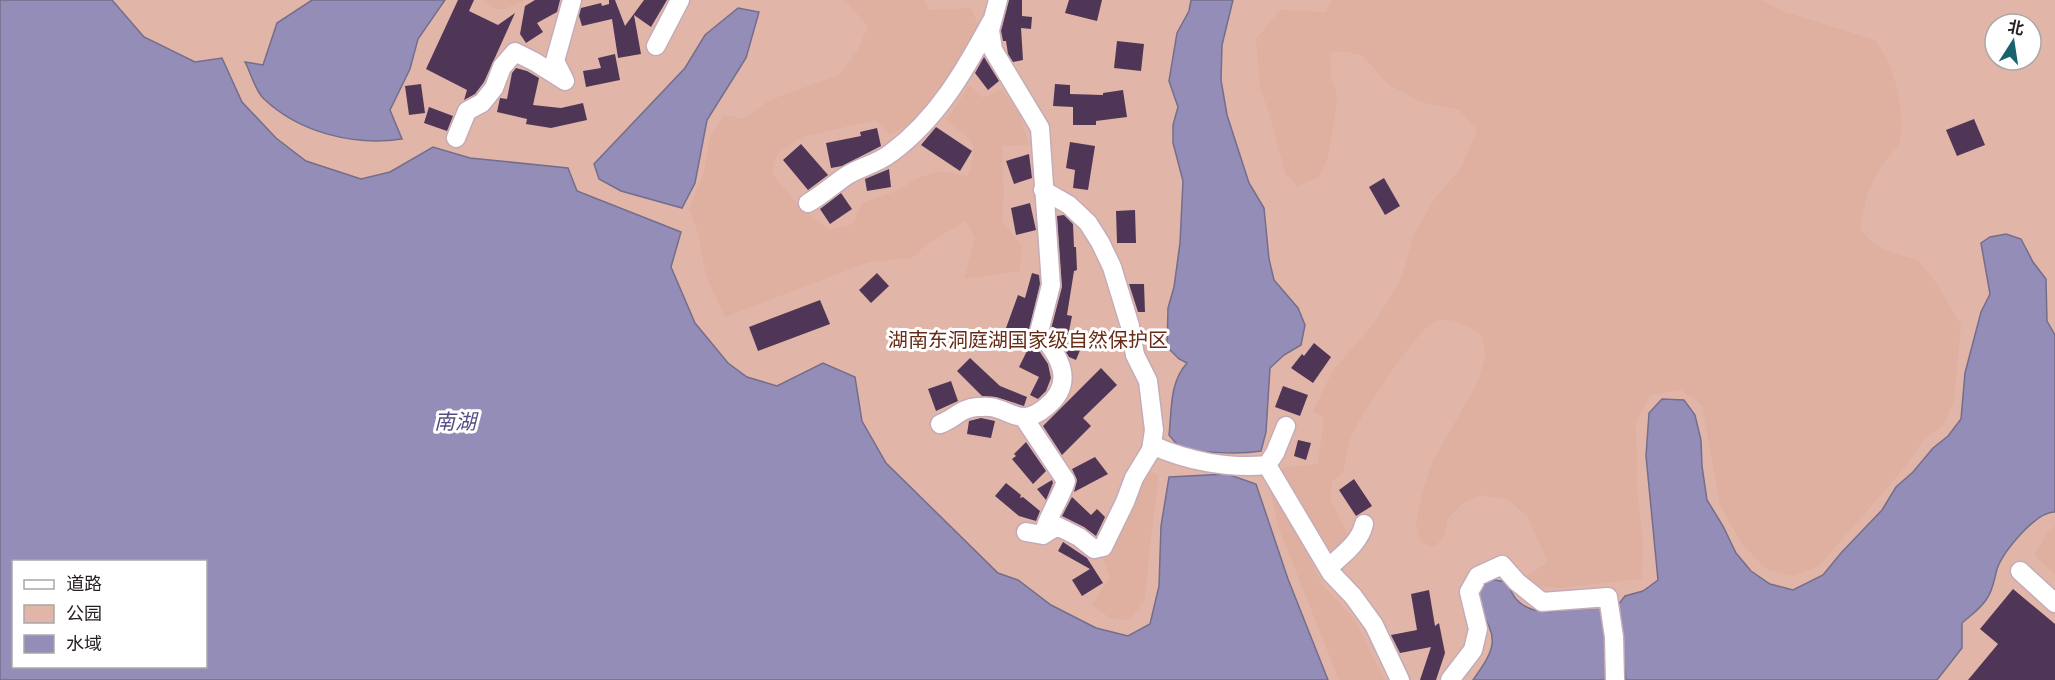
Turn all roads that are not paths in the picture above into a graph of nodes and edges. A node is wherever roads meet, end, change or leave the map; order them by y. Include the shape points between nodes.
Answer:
1 (572, 0) edge
2 (680, 0) edge
3 (997, 8) edge
4 (656, 46) dead end
5 (456, 138) dead end
6 (1043, 190) junction
7 (808, 203) dead end
8 (1024, 418) junction
9 (940, 424) dead end
10 (1286, 426) dead end
11 (1152, 445) junction
12 (1267, 465) junction
13 (1364, 524) dead end
14 (1328, 568) junction
15 (2020, 572) dead end
16 (2055, 603) edge
17 (1400, 680) edge
18 (1450, 680) edge
19 (1615, 680) edge

1 - 5 street via 555,61 565,81 515,52 501,67 494,88 482,103 467,111
2 - 4 street
3 - 6 street via 990,30 993,50 1040,128
3 - 7 street via 960,78 920,129 889,155 848,175
6 - 8 street via 1051,285 1039,332 1060,363 1063,381 1061,391 1050,403 1037,414
6 - 11 street via 1069,205 1088,223 1112,267 1136,355 1148,381 1155,430
8 - 9 street via 995,408 976,407 962,410
8 - 11 street via 1066,481 1062,494 1034,534 1057,526 1094,549 1103,547
10 - 12 street
11 - 12 street via 1171,454 1244,467
12 - 14 street
13 - 14 street via 1348,550
14 - 17 street via 1374,625
15 - 16 street
18 - 19 street via 1473,650 1478,629 1469,592 1478,576 1502,565 1542,602 1608,597

